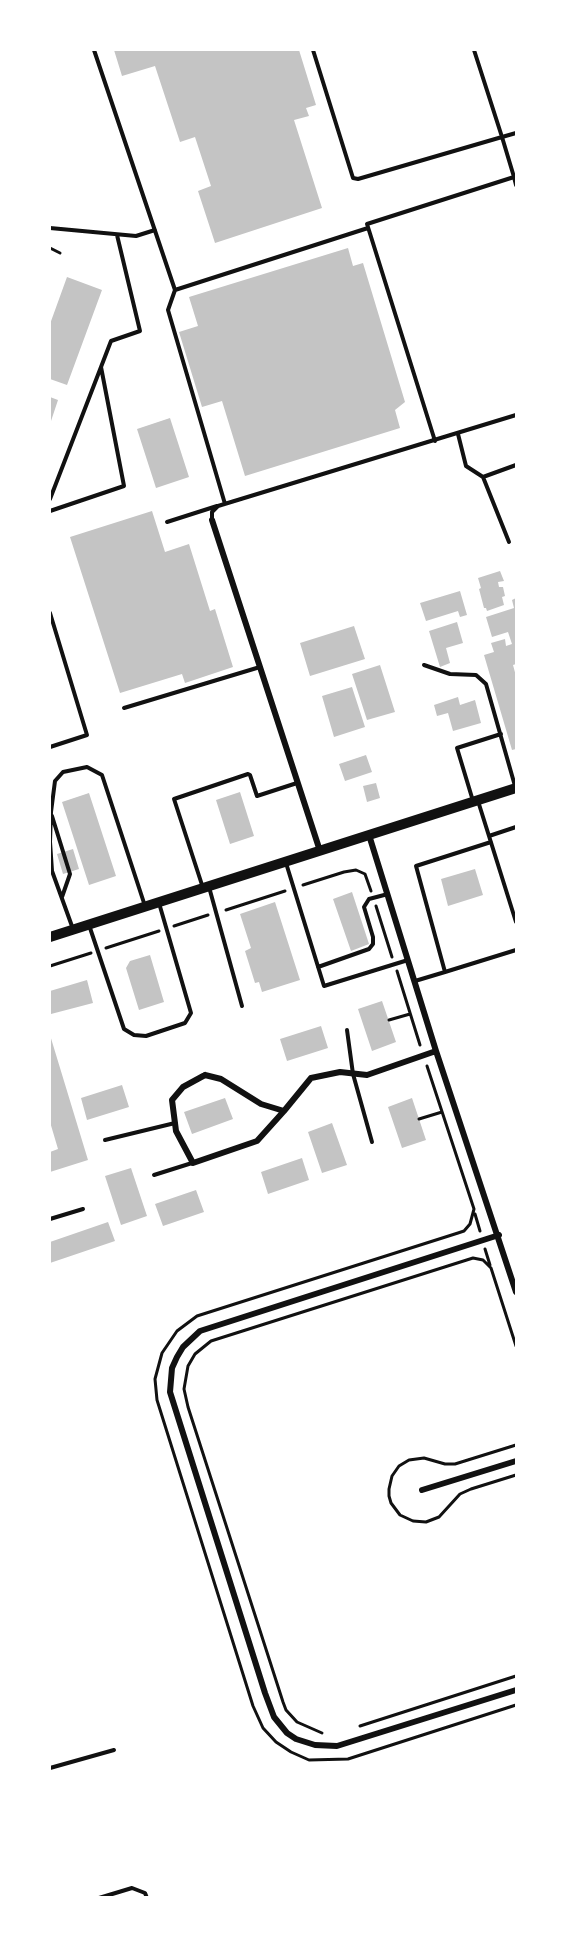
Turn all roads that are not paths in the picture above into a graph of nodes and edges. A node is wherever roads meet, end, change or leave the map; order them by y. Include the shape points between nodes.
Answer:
1 (94, 50) edge
2 (313, 50) edge
3 (474, 50) edge
4 (516, 133) edge
5 (502, 137) junction
6 (514, 177) junction
7 (516, 185) edge
8 (50, 228) edge
9 (368, 228) junction
10 (155, 230) junction
11 (117, 235) junction
12 (176, 290) junction
13 (100, 367) junction
14 (516, 415) edge
15 (458, 434) junction
16 (435, 441) junction
17 (516, 465) edge
18 (483, 477) junction
19 (50, 498) edge
20 (225, 504) junction
21 (218, 506) junction
22 (50, 511) edge
23 (212, 519) joint
24 (167, 522) dead end
25 (509, 542) dead end
26 (50, 613) edge
27 (424, 664) dead end
28 (261, 667) junction
29 (124, 708) dead end
30 (501, 734) junction
31 (50, 747) edge
32 (50, 778) edge
33 (55, 782) junction
34 (298, 782) junction
35 (516, 788) edge
36 (476, 801) junction
37 (51, 812) junction
38 (516, 827) edge
39 (369, 835) junction
40 (489, 836) junction
41 (491, 842) junction
42 (320, 851) junction
43 (286, 862) junction
44 (206, 887) junction
45 (388, 894) junction
46 (62, 898) junction
47 (158, 902) junction
48 (145, 907) junction
49 (516, 922) edge
50 (88, 924) junction
51 (73, 930) junction
52 (50, 937) edge
53 (516, 950) edge
54 (409, 960) junction
55 (318, 967) junction
56 (445, 972) junction
57 (415, 981) junction
58 (242, 1006) dead end
59 (347, 1030) dead end
60 (436, 1050) junction
61 (353, 1074) junction
62 (284, 1111) junction
63 (175, 1123) junction
64 (105, 1140) dead end
65 (372, 1142) dead end
66 (193, 1163) junction
67 (154, 1175) dead end
68 (83, 1209) dead end
69 (50, 1219) edge
70 (499, 1235) junction
71 (516, 1292) edge
72 (516, 1461) edge
73 (422, 1490) dead end
74 (516, 1690) edge
75 (114, 1750) dead end
76 (50, 1768) edge
77 (99, 1898) edge
78 (147, 1898) edge

1 - 10 lane
2 - 5 lane via 353,178
3 - 5 lane
4 - 5 lane
5 - 6 lane
6 - 7 lane
6 - 9 lane via 367,224
8 - 11 lane
9 - 12 lane
9 - 16 lane
10 - 11 lane via 136,236
10 - 12 lane
11 - 13 lane via 141,332 111,341
12 - 20 lane via 168,310
13 - 19 lane
13 - 22 lane via 124,486
14 - 15 lane
15 - 16 lane
15 - 18 lane via 466,466
16 - 20 lane
17 - 18 lane
18 - 25 lane
20 - 21 lane
21 - 23 lane
21 - 24 lane
23 - 28 street
26 - 31 lane via 87,735
27 - 30 lane via 450,674 476,675 486,684
28 - 29 lane
28 - 34 street
30 - 35 lane
30 - 36 lane via 457,748
32 - 33 lane
33 - 37 lane
33 - 48 lane via 63,772 87,767 102,775
34 - 42 street
34 - 44 lane via 257,796 248,774 174,799
35 - 36 main road
36 - 39 main road
36 - 40 lane
37 - 46 lane via 52,871
37 - 46 lane via 70,874
38 - 40 lane
39 - 42 main road
39 - 45 street
40 - 41 lane
41 - 49 lane
41 - 56 lane via 416,866
42 - 43 main road
43 - 44 main road
43 - 55 lane
44 - 47 main road
44 - 58 lane
45 - 54 street
45 - 55 lane via 369,899 364,907 373,944
46 - 51 lane
47 - 48 main road
47 - 50 lane via 191,1013 185,1023 146,1036 124,1029
48 - 50 main road
50 - 51 main road
51 - 52 main road
53 - 56 lane
54 - 55 lane via 324,986
54 - 57 street
56 - 57 lane
57 - 60 street
59 - 61 lane
60 - 61 street via 368,1075
60 - 70 street
61 - 62 street via 340,1072 311,1078
61 - 65 lane
62 - 63 street via 261,1104 221,1079 205,1075 183,1087 172,1100
62 - 66 street via 257,1141
63 - 64 lane
63 - 66 street
66 - 67 lane
68 - 69 lane
70 - 71 street
70 - 74 street via 200,1331 177,1357 171,1374 171,1392 264,1693 274,1717 287,1733 315,1745 337,1746
72 - 73 street
75 - 76 lane
77 - 78 lane via 132,1888 145,1893

